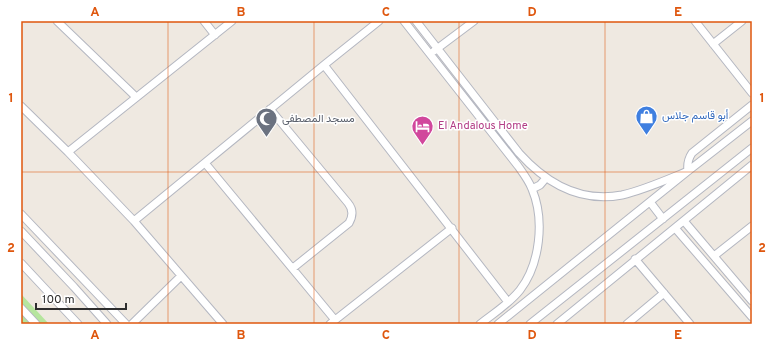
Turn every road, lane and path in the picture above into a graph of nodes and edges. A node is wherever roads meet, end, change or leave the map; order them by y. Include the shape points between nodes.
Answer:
1 (57, 21) edge
2 (204, 21) edge
3 (232, 21) edge
4 (379, 21) edge
5 (404, 21) edge
6 (416, 21) edge
7 (474, 21) edge
8 (695, 21) edge
9 (742, 21) edge
10 (215, 35) junction
11 (713, 44) junction
12 (437, 49) junction
13 (431, 54) junction
14 (324, 65) junction
15 (752, 93) edge
16 (136, 97) junction
17 (752, 105) edge
18 (21, 106) edge
19 (270, 109) junction
20 (741, 114) junction
21 (750, 123) edge
22 (751, 150) edge
23 (68, 152) junction
24 (205, 163) junction
25 (752, 166) edge
26 (688, 172) junction
27 (546, 178) junction
28 (532, 189) junction
29 (650, 202) junction
30 (21, 214) edge
31 (663, 219) junction
32 (134, 221) junction
33 (684, 221) junction
34 (752, 226) edge
35 (452, 228) junction
36 (675, 228) junction
37 (21, 231) edge
38 (714, 256) junction
39 (635, 259) junction
40 (21, 263) edge
41 (293, 268) junction
42 (181, 276) junction
43 (664, 293) junction
44 (751, 297) edge
45 (508, 302) junction
46 (21, 308) edge
47 (752, 317) edge
48 (333, 322) edge
49 (36, 324) edge
50 (78, 324) edge
51 (107, 324) edge
52 (126, 324) edge
53 (132, 324) edge
54 (223, 324) edge
55 (480, 324) edge
56 (498, 324) edge
57 (530, 324) edge
58 (557, 324) edge
59 (627, 324) edge
60 (690, 324) edge

1 - 16 street
2 - 10 street
3 - 10 street
4 - 14 street
5 - 13 street
6 - 12 street
7 - 12 street
8 - 11 street
9 - 11 street
10 - 16 street
11 - 15 street
12 - 13 street
12 - 27 street via 519,153
13 - 28 street via 518,166
14 - 19 street
14 - 35 street
16 - 23 street
17 - 20 street
18 - 23 street
19 - 24 street
19 - 41 street via 352,208 349,223
20 - 21 street
20 - 26 street via 692,153 688,159
21 - 26 street
22 - 31 street
23 - 32 street
24 - 32 street
24 - 41 street
25 - 33 street
26 - 27 street via 642,189 613,196 577,193
26 - 29 street
27 - 28 street
28 - 45 street via 539,220 537,250 525,282
29 - 31 street
29 - 56 street
30 - 52 street
31 - 57 street
32 - 42 street
33 - 36 street
33 - 38 street
34 - 38 street
35 - 45 street
35 - 48 street
36 - 39 street
36 - 47 street
37 - 51 street
38 - 44 street
39 - 43 street
39 - 58 street
40 - 50 street
41 - 48 street
42 - 53 street
42 - 54 street
43 - 59 street
43 - 60 street
45 - 55 street
46 - 49 street

